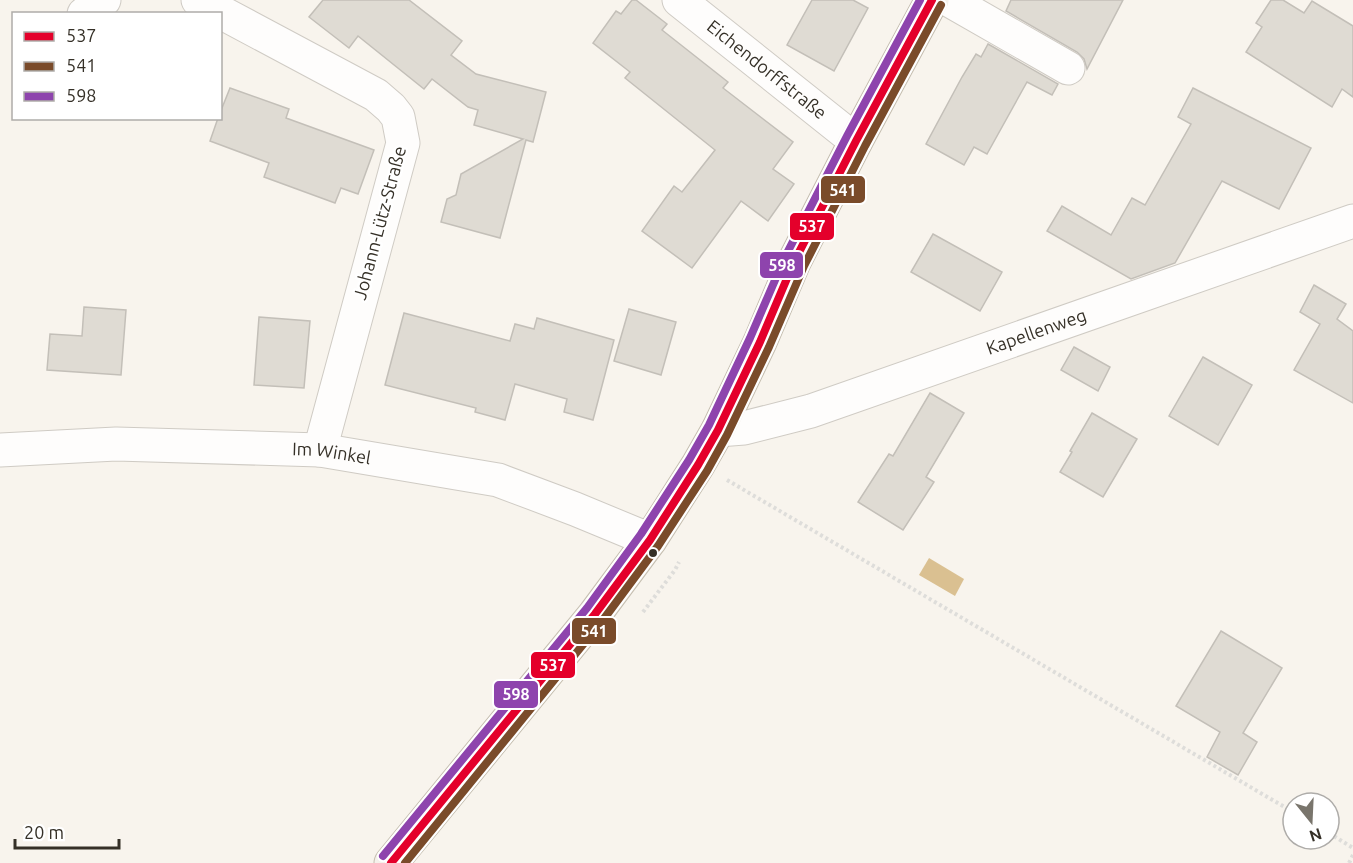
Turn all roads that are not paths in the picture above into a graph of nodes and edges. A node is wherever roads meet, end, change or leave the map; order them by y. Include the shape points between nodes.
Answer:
1 (104, 0) edge
2 (198, 0) edge
3 (679, 0) edge
4 (933, 0) edge
5 (949, 0) edge
6 (87, 12) edge
7 (220, 12) edge
8 (222, 13) edge
9 (1068, 68) dead end
10 (856, 141) junction
11 (1353, 221) edge
12 (718, 430) junction
13 (0, 450) edge
14 (320, 450) junction
15 (650, 540) junction
16 (391, 863) edge

1 - 6 street
2 - 7 street, Johann-Lütz-Straße
3 - 10 street, Eichendorffstraße
4 - 10 main road
5 - 9 street
8 - 14 street, Johann-Lütz-Straße via 376,95 398,117 403,143
10 - 12 main road via 794,262
11 - 12 street, Kapellenweg via 811,411 744,428
12 - 15 main road
13 - 14 street, Im Winkel via 116,444
14 - 15 street, Im Winkel via 498,480
15 - 16 main road via 595,614

